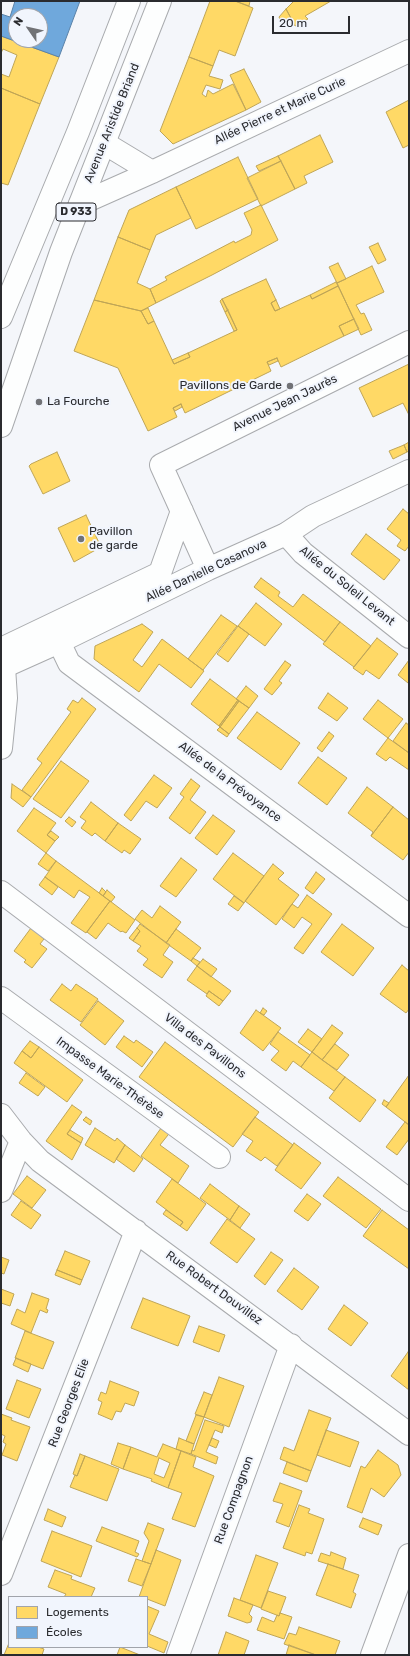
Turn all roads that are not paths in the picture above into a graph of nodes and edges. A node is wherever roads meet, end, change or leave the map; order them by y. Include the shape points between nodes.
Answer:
1 (129, 1) edge
2 (160, 1) edge
3 (409, 51) edge
4 (104, 143) junction
5 (152, 172) junction
6 (80, 204) junction
7 (1, 316) edge
8 (409, 342) edge
9 (1, 426) edge
10 (409, 471) edge
11 (182, 511) junction
12 (286, 534) junction
13 (208, 569) junction
14 (409, 637) edge
15 (59, 642) junction
16 (3, 657) edge
17 (1, 748) edge
18 (1, 892) edge
19 (409, 916) edge
20 (1, 998) edge
21 (1, 1115) edge
22 (21, 1142) junction
23 (219, 1157) dead end
24 (1, 1191) edge
25 (409, 1200) edge
26 (136, 1231) junction
27 (291, 1345) junction
28 (409, 1434) edge
29 (409, 1555) edge
30 (1, 1574) edge
31 (178, 1655) edge
32 (372, 1655) edge

1 - 7 street, D 933 via 78,132
2 - 4 street, Avenue Aristide Briand / D 933
3 - 5 street, Allée Pierre et Marie Curie
4 - 5 street
4 - 6 street, Avenue Aristide Briand / D 933
5 - 6 street, Allée Pierre et Marie Curie
6 - 9 street, Avenue Aristide Briand / D 933 via 30,338
8 - 11 street, Avenue Jean Jaurès via 161,465
10 - 12 street, Allée Danielle Casanova via 313,516
11 - 13 street
11 - 16 street, Allée Danielle Casanova via 160,574
12 - 13 street, Allée Danielle Casanova
12 - 14 street, Allée du Soleil Levant via 303,553
13 - 15 street, Allée Danielle Casanova
15 - 16 street, Allée Danielle Casanova
15 - 19 street, Allée de la Prévoyance via 69,663
16 - 17 street via 6,698
18 - 25 street, Villa des Pavillons
20 - 23 street, Impasse Marie-Thérèse
21 - 22 street, Rue Robert Douvillez
22 - 24 street
22 - 26 street, Rue Robert Douvillez via 40,1161
26 - 27 street, Rue Robert Douvillez
26 - 30 street, Rue Georges Elie
27 - 28 street, Rue Robert Douvillez
27 - 31 street, Rue Compagnon
29 - 32 street

